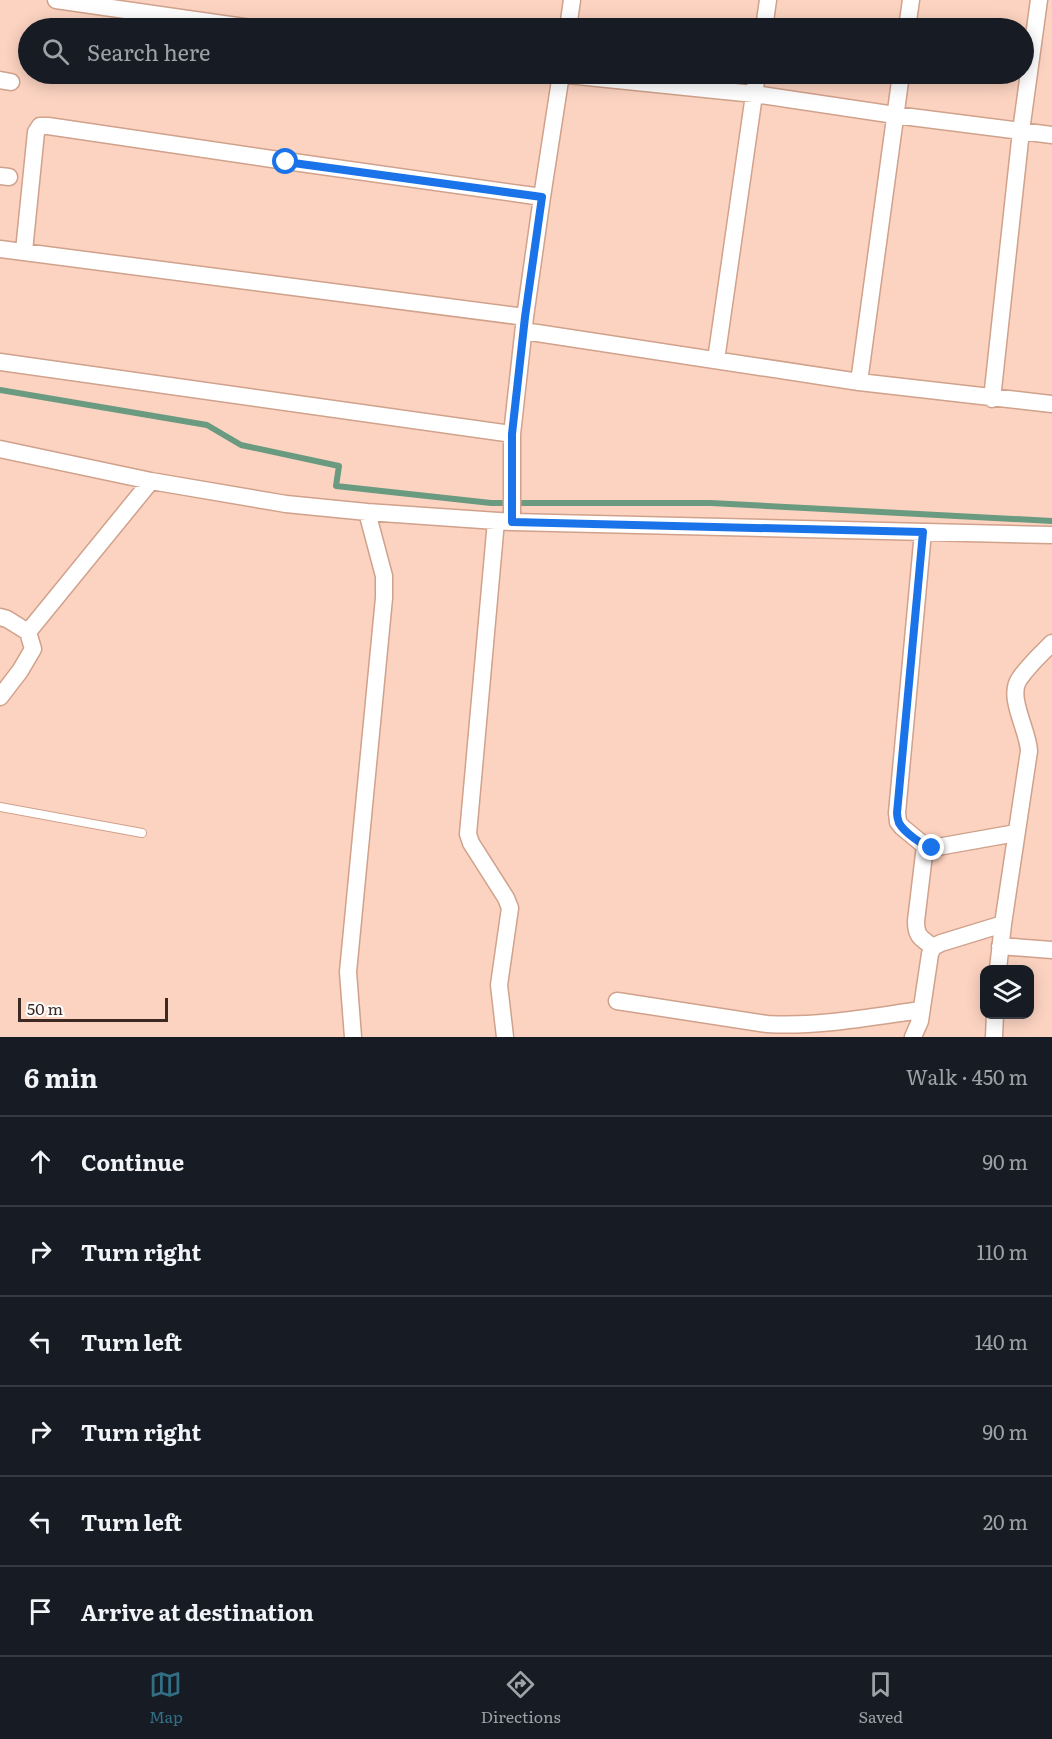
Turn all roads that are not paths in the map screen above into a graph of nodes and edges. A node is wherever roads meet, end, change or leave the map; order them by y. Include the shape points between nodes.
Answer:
1 (56, 0) edge
2 (572, 0) edge
3 (768, 0) edge
4 (912, 0) edge
5 (1039, 0) edge
6 (181, 18) edge
7 (569, 18) edge
8 (765, 18) edge
9 (909, 18) edge
10 (1034, 36) edge
11 (559, 84) edge
12 (657, 84) edge
13 (756, 84) edge
14 (900, 84) edge
15 (1027, 84) edge
16 (754, 94) junction
17 (895, 115) junction
18 (1021, 131) junction
19 (1052, 135) edge
20 (542, 197) junction
21 (0, 249) edge
22 (24, 251) junction
23 (524, 324) junction
24 (717, 360) junction
25 (0, 362) edge
26 (859, 382) junction
27 (992, 399) junction
28 (1052, 404) edge
29 (512, 434) junction
30 (0, 449) edge
31 (151, 481) junction
32 (367, 512) junction
33 (504, 522) junction
34 (923, 532) junction
35 (1052, 535) edge
36 (0, 617) edge
37 (28, 632) junction
38 (1052, 643) edge
39 (0, 697) edge
40 (0, 807) edge
41 (142, 833) dead end
42 (1016, 833) junction
43 (924, 846) junction
44 (1003, 924) junction
45 (1000, 946) junction
46 (933, 947) junction
47 (1052, 950) edge
48 (998, 965) edge
49 (617, 1001) dead end
50 (921, 1010) junction
51 (995, 1019) edge
52 (353, 1037) edge
53 (506, 1037) edge
54 (913, 1037) edge
55 (994, 1037) edge

1 - 6 street
2 - 7 street
3 - 8 street
4 - 9 street
5 - 10 street
11 - 20 street
12 - 16 street
13 - 16 street
14 - 17 street
15 - 18 street
16 - 17 street
16 - 24 street
17 - 18 street
17 - 26 street
18 - 19 street
18 - 27 street
20 - 22 street via 40,126 36,132
20 - 23 street
21 - 22 street
22 - 23 street
23 - 24 street
23 - 29 street
24 - 26 street
25 - 29 street
26 - 27 street
27 - 28 street
29 - 33 street
30 - 31 street
31 - 32 street via 286,504
31 - 37 street
32 - 33 street
32 - 52 street via 385,592 348,972
33 - 34 street
33 - 53 street via 468,834 510,908 499,985
34 - 35 street
34 - 43 street via 897,813 902,827
36 - 37 street
37 - 39 street via 33,649
38 - 42 street via 1018,679 1015,688 1029,750
40 - 41 lane
42 - 43 street via 940,847
42 - 44 street
43 - 46 street via 916,932
44 - 45 street
44 - 46 street
45 - 47 street
45 - 48 street
46 - 50 street
49 - 50 street via 791,1025
50 - 54 street
51 - 55 street

